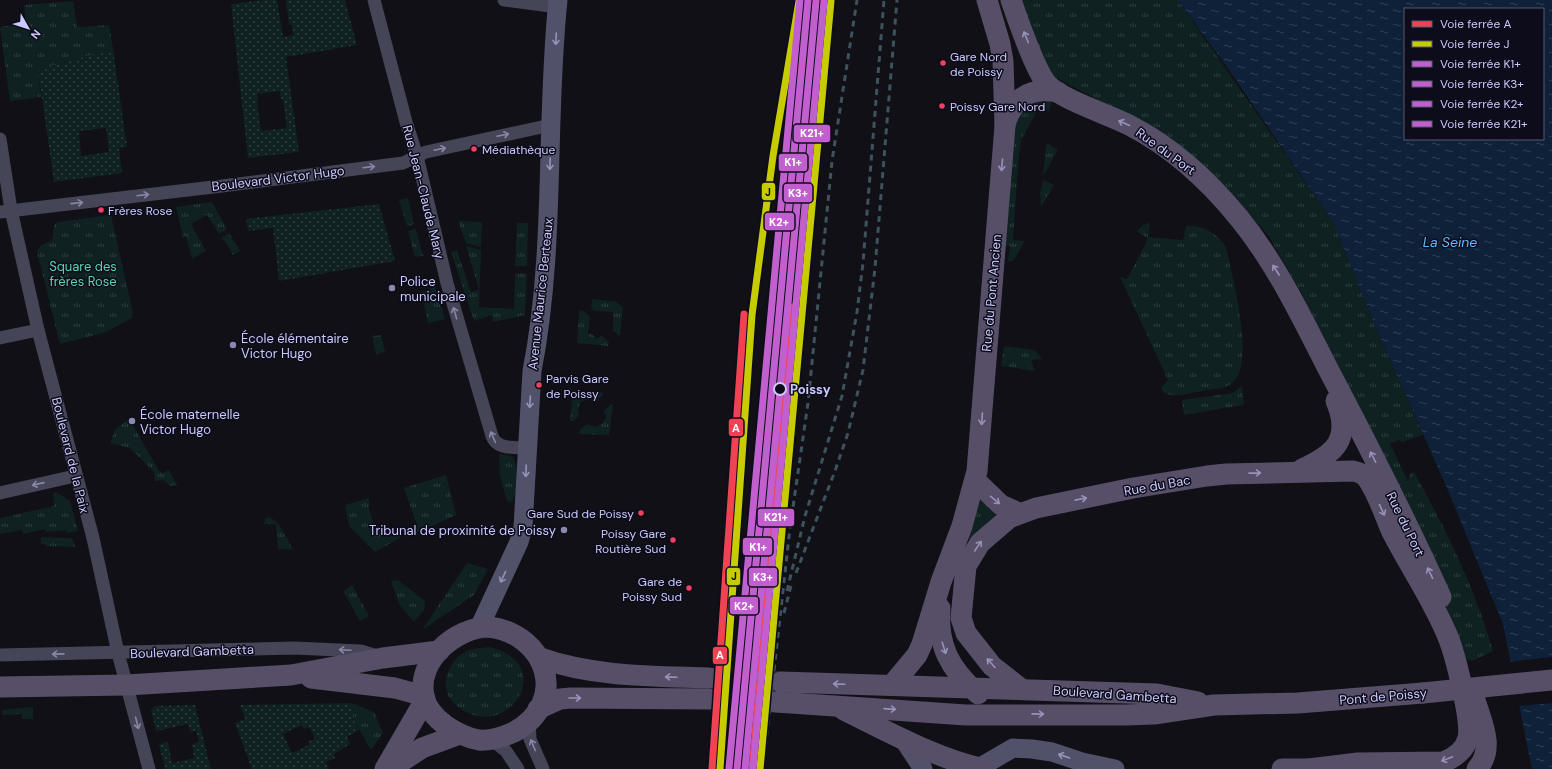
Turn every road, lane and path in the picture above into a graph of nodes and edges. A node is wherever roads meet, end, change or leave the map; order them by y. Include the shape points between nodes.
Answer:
1 (374, 0) edge
2 (504, 0) edge
3 (987, 0) edge
4 (1012, 1) edge
5 (558, 3) edge
6 (1058, 92) junction
7 (551, 125) junction
8 (1005, 126) junction
9 (0, 139) edge
10 (417, 156) junction
11 (5, 211) edge
12 (1294, 304) junction
13 (38, 330) junction
14 (0, 338) edge
15 (527, 448) junction
16 (1296, 472) junction
17 (75, 476) junction
18 (976, 481) junction
19 (0, 493) edge
20 (1019, 513) junction
21 (941, 582) junction
22 (479, 628) junction
23 (439, 651) junction
24 (118, 653) junction
25 (0, 655) edge
26 (383, 658) junction
27 (540, 658) junction
28 (291, 675) junction
29 (709, 678) tunnel mouth
30 (1552, 680) edge
31 (781, 682) tunnel mouth
32 (127, 685) junction
33 (892, 685) junction
34 (0, 687) edge
35 (1020, 688) junction
36 (972, 689) junction
37 (424, 698) junction
38 (708, 699) tunnel mouth
39 (776, 702) tunnel mouth
40 (1214, 705) junction
41 (837, 706) junction
42 (534, 714) junction
43 (999, 714) junction
44 (460, 734) junction
45 (492, 740) junction
46 (904, 740) junction
47 (1482, 763) edge
48 (149, 769) edge
49 (385, 769) edge
50 (390, 769) edge
51 (518, 769) edge
52 (542, 769) edge
53 (923, 769) edge
54 (980, 769) edge
55 (1115, 769) edge
56 (1282, 769) edge
57 (1309, 769) edge

1 - 10 street, Rue Jean-Claude Mary
2 - 5 street
3 - 8 main road, Rue du Pont Ancien via 1003,61
6 -> 4 main road, Rue du Port via 1043,79
5 -> 7 street, Avenue Maurice Berteaux
6 - 8 main road via 1036,90 1024,96 1013,107
12 -> 6 main road, Rue du Port via 1270,262 1240,219 1213,188 1187,164 1128,124
10 -> 7 street, Boulevard Victor Hugo
7 -> 15 street, Avenue Maurice Berteaux via 548,248 537,349 532,371
8 -> 18 main road, Rue du Pont Ancien
9 - 11 street, Boulevard de la Paix
11 -> 10 street, Boulevard Victor Hugo via 403,163
15 -> 10 street, Rue Jean-Claude Mary via 500,446 495,443 492,436 445,276
11 - 13 street, Boulevard de la Paix
12 - 16 main road, Rue du Port via 1342,415 1337,444 1328,456
47 -> 12 main road, Rue du Port via 1487,746 1481,720 1442,598 1346,402
13 - 14 street
13 - 17 street, Boulevard de la Paix
15 -> 22 street, Avenue Maurice Berteaux via 522,533
20 -> 16 main road, Rue du Bac via 1133,488 1201,477
16 -> 57 main road, Rue du Bac via 1352,471 1365,476 1448,636 1455,657 1468,730 1466,744 1443,762 1358,762
17 -> 19 street
17 - 24 street, Boulevard de la Paix
18 -> 20 main road via 995,500
18 - 21 main road, Rue du Pont Ancien
35 -> 20 main road via 992,666 966,633 961,618 966,566 980,543 1000,524
21 - 33 main road, Rue du Pont Ancien via 917,655
21 -> 36 main road, Rue du Pont Ancien via 939,622 943,645 949,661
22 - 23 main road via 457,635
22 - 27 main road via 497,628 510,633 529,645
23 - 26 main road, Boulevard Gambetta
23 - 37 main road via 426,673
24 -> 25 street, Boulevard Gambetta
26 -> 24 street, Boulevard Gambetta via 361,651 294,648
24 - 32 street, Boulevard de la Paix
26 - 28 main road, Boulevard Gambetta
29 -> 27 main road via 606,674 579,670
27 - 42 main road via 547,684 543,701
28 - 32 main road, Boulevard Gambetta
28 - 37 main road, Boulevard Gambetta via 399,688
30 - 40 main road, Pont de Poissy, bridge via 1298,703
33 -> 31 main road, Boulevard Gambetta
32 - 34 main road, Boulevard Gambetta
32 -> 48 street, Boulevard de la Paix
33 - 36 main road, Boulevard Gambetta
35 - 36 main road, Boulevard Gambetta
35 - 40 main road, Boulevard Gambetta via 1157,694
36 - 43 main road, Rue du Pont Ancien
37 - 44 main road via 437,718
37 - 49 main road
42 -> 38 main road via 560,699 571,698
39 - 41 main road, Boulevard Gambetta
43 -> 40 main road, Boulevard Gambetta via 1154,714
41 -> 43 main road, Boulevard Gambetta
41 - 46 main road
42 - 45 main road via 519,729
52 -> 42 street via 530,739
44 - 45 main road via 477,740
44 - 50 main road via 422,748
45 - 51 street via 506,751
46 - 53 street
46 - 54 main road
55 -> 54 street via 1052,752 1013,748
56 - 57 main road, Rue du Bac

